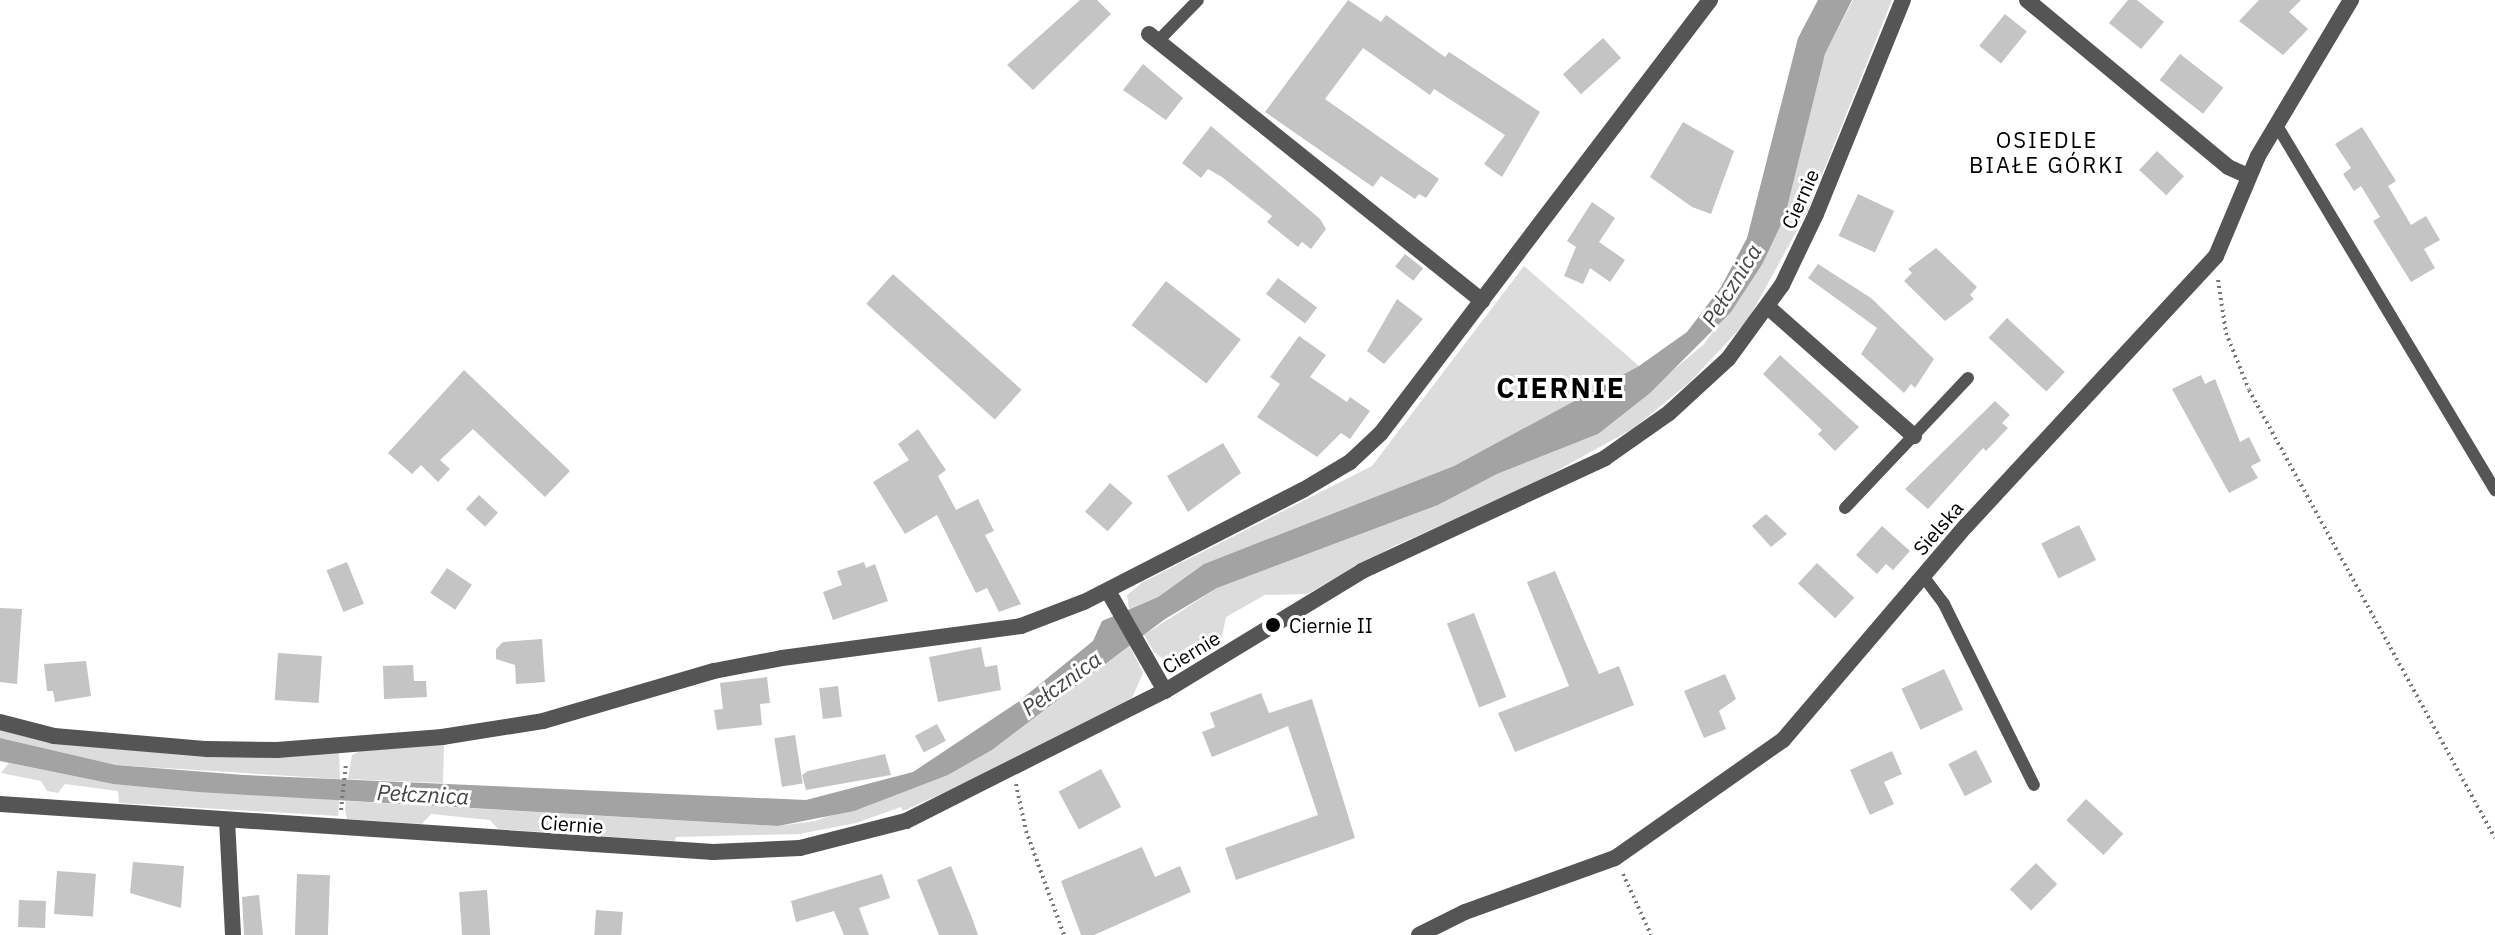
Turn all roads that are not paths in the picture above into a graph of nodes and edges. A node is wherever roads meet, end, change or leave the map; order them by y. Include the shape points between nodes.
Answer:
1 (1198, 0) edge
2 (1710, 0) edge
3 (1903, 0) edge
4 (2027, 0) edge
5 (2351, 0) edge
6 (1154, 38) joint
7 (2276, 124) junction
8 (2248, 176) junction
9 (1482, 301) junction
10 (1768, 307) junction
11 (1968, 378) dead end
12 (1914, 436) junction
13 (2495, 490) edge
14 (1845, 508) dead end
15 (1923, 576) junction
16 (1108, 591) junction
17 (1165, 691) junction
18 (0, 722) edge
19 (2034, 785) dead end
20 (0, 804) edge
21 (227, 820) junction
22 (233, 935) edge
23 (1419, 935) edge

1 - 6 lane
2 - 9 street
3 - 10 street, Ciernie via 1816,214
4 - 8 street via 2228,167
5 - 7 street, Sielska
6 - 9 street
7 - 8 street, Sielska
7 - 13 lane
8 - 15 street, Sielska via 2216,256
9 - 16 street via 1389,424 1350,462
10 - 12 street
10 - 17 street, Ciernie via 1695,391 1605,458 1362,571
11 - 12 lane
12 - 14 lane
15 - 19 lane via 1944,604
15 - 23 street, Sielska via 1783,740 1615,858 1465,912
16 - 17 street
16 - 18 street via 1021,626 714,671 543,721 442,737 277,750 207,749 54,736
17 - 21 street, Ciernie via 906,821 859,836 752,852
20 - 21 street, Ciernie
21 - 22 street

